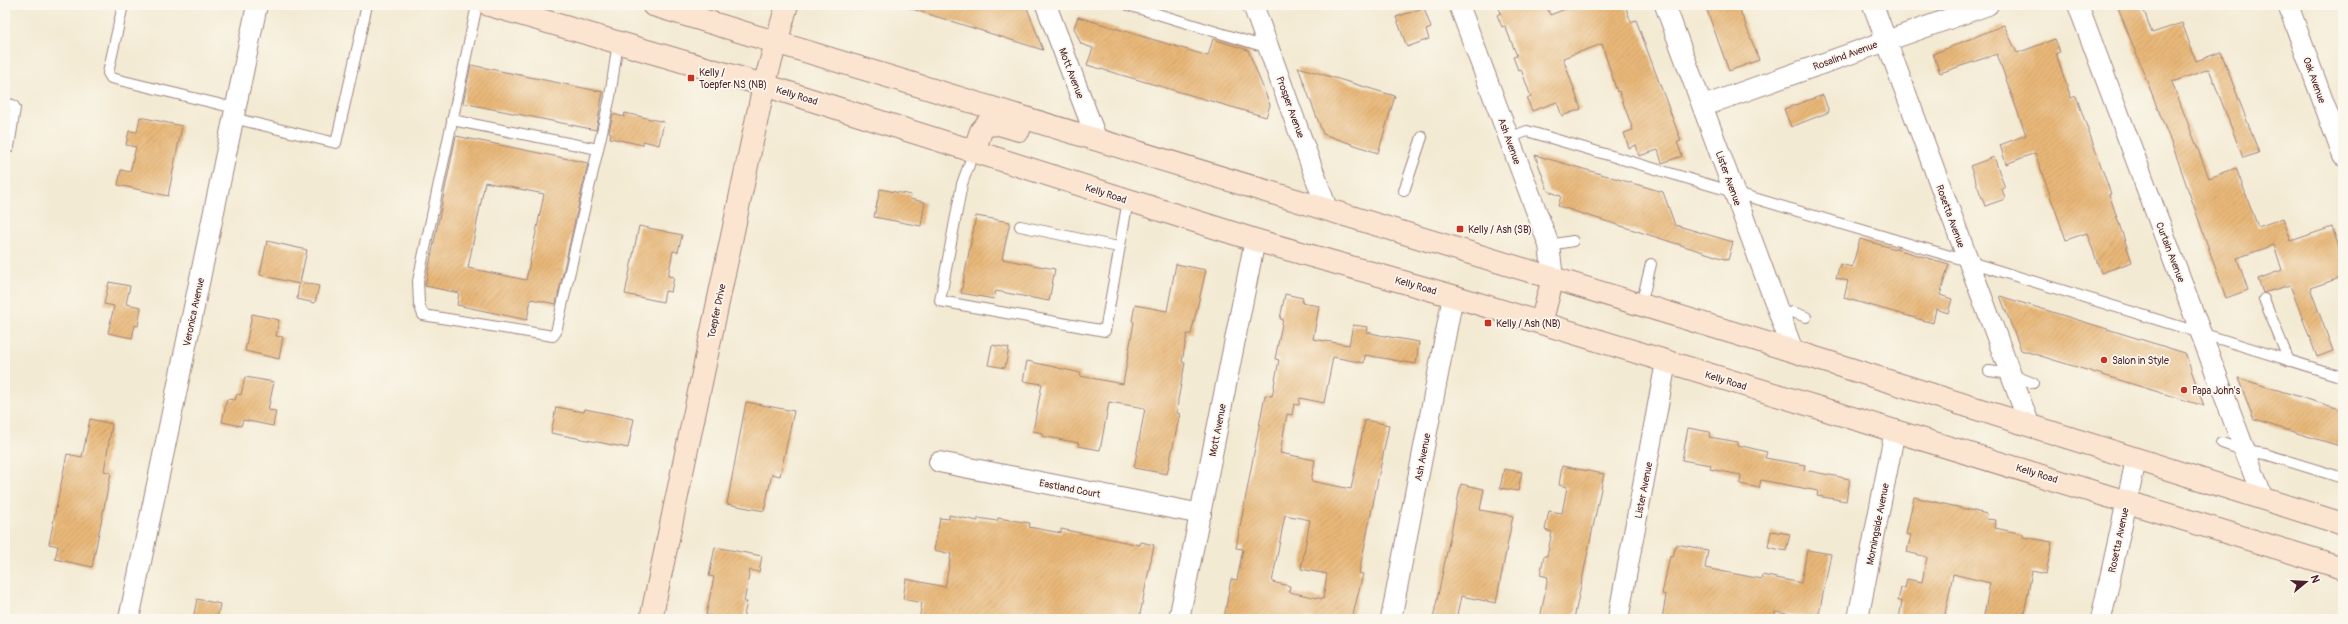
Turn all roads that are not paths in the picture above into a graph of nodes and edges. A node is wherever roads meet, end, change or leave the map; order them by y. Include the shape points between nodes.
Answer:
1 (123, 5) edge
2 (257, 5) edge
3 (367, 5) edge
4 (477, 5) edge
5 (489, 5) edge
6 (787, 5) edge
7 (1046, 5) edge
8 (1128, 5) edge
9 (1253, 5) edge
10 (1459, 5) edge
11 (1665, 5) edge
12 (1873, 5) edge
13 (1988, 5) edge
14 (2078, 5) edge
15 (2288, 5) edge
16 (661, 6) edge
17 (777, 41) junction
18 (1886, 41) junction
19 (618, 42) junction
20 (1269, 48) junction
21 (764, 84) junction
22 (5, 103) edge
23 (1703, 106) junction
24 (234, 113) junction
25 (452, 120) junction
26 (1422, 136) dead end
27 (1090, 138) junction
28 (1509, 138) junction
29 (5, 149) edge
30 (598, 149) junction
31 (974, 151) junction
32 (2343, 156) edge
33 (1404, 191) dead end
34 (1734, 191) junction
35 (1128, 200) junction
36 (1327, 209) junction
37 (1020, 226) dead end
38 (1255, 240) junction
39 (1573, 240) dead end
40 (1118, 246) junction
41 (1549, 246) junction
42 (1967, 261) junction
43 (1651, 264) dead end
44 (1554, 278) junction
45 (1453, 296) junction
46 (2264, 299) dead end
47 (1641, 305) junction
48 (1780, 316) junction
49 (1806, 317) dead end
50 (1541, 322) junction
51 (2202, 334) junction
52 (1793, 351) junction
53 (2289, 361) junction
54 (1666, 362) junction
55 (1989, 371) dead end
56 (2010, 374) junction
57 (2343, 377) edge
58 (2033, 383) dead end
59 (2030, 426) junction
60 (1895, 430) junction
61 (2222, 443) dead end
62 (2245, 451) junction
63 (2136, 460) junction
64 (939, 462) dead end
65 (2343, 478) edge
66 (2263, 499) junction
67 (2126, 501) junction
68 (1201, 514) junction
69 (2343, 524) edge
70 (2343, 568) edge
71 (129, 619) edge
72 (651, 619) edge
73 (1179, 619) edge
74 (1391, 619) edge
75 (1618, 619) edge
76 (1858, 619) edge
77 (2101, 619) edge

1 - 24 lane via 108,74 111,78
2 - 24 street, Veronica Avenue
3 - 24 lane via 336,143
4 - 25 lane
5 - 19 street, Kelly Road
6 - 17 street, Toepfer Drive
7 - 27 street, Mott Avenue
8 - 20 lane
9 - 20 street, Prosper Avenue
10 - 28 street, Ash Avenue
11 - 23 street, Lister Avenue
12 - 18 street, Rosetta Avenue
13 - 18 street, Rosalind Avenue
14 - 51 street, Curtain Avenue
15 - 32 street, Oak Avenue
16 - 17 street
17 - 21 street, Toepfer Drive
17 - 27 street
18 - 23 street, Rosalind Avenue
18 - 42 street, Rosetta Avenue
19 - 21 street, Kelly Road
19 - 30 lane via 610,97
20 - 36 street, Prosper Avenue
21 - 31 street, Kelly Road
21 - 72 street, Toepfer Drive
22 - 29 lane via 15,108 9,147
23 - 34 street, Lister Avenue
24 - 71 street, Veronica Avenue
25 - 30 lane
25 - 30 lane via 418,281 419,304 423,315 553,336
26 - 33 lane
27 - 31 street via 1063,144 992,123 981,131
27 - 36 street
28 - 34 lane via 1527,131
28 - 41 street, Ash Avenue
31 - 35 street, Kelly Road
31 - 40 lane via 962,184 940,301 1105,331
34 - 42 lane
34 - 48 street, Lister Avenue
35 - 38 street, Kelly Road
35 - 40 lane
36 - 44 street
37 - 40 lane
38 - 45 street, Kelly Road
38 - 68 street, Mott Avenue
39 - 41 lane
41 - 44 street, Ash Avenue
42 - 51 lane
42 - 56 street, Rosetta Avenue
43 - 47 lane
44 - 47 street
44 - 50 street
45 - 50 street, Kelly Road
45 - 74 street, Ash Avenue
46 - 53 lane
47 - 52 street
48 - 49 lane via 1793,312
48 - 52 street, Lister Avenue
50 - 54 street, Kelly Road
51 - 53 lane
51 - 62 street, Curtain Avenue
52 - 59 street
53 - 57 lane
54 - 60 street, Kelly Road
54 - 75 street, Lister Avenue
55 - 56 lane
56 - 58 lane
56 - 59 street, Rosetta Avenue
59 - 63 street
60 - 67 street, Kelly Road
60 - 76 street, Morningside Avenue
61 - 62 lane
62 - 65 lane via 2265,454
62 - 66 street, Curtain Avenue
63 - 66 street
63 - 67 street, Rosetta Avenue
64 - 68 street, Eastland Court
66 - 69 street
67 - 70 street, Kelly Road
67 - 77 street, Rosetta Avenue
68 - 73 street, Mott Avenue

